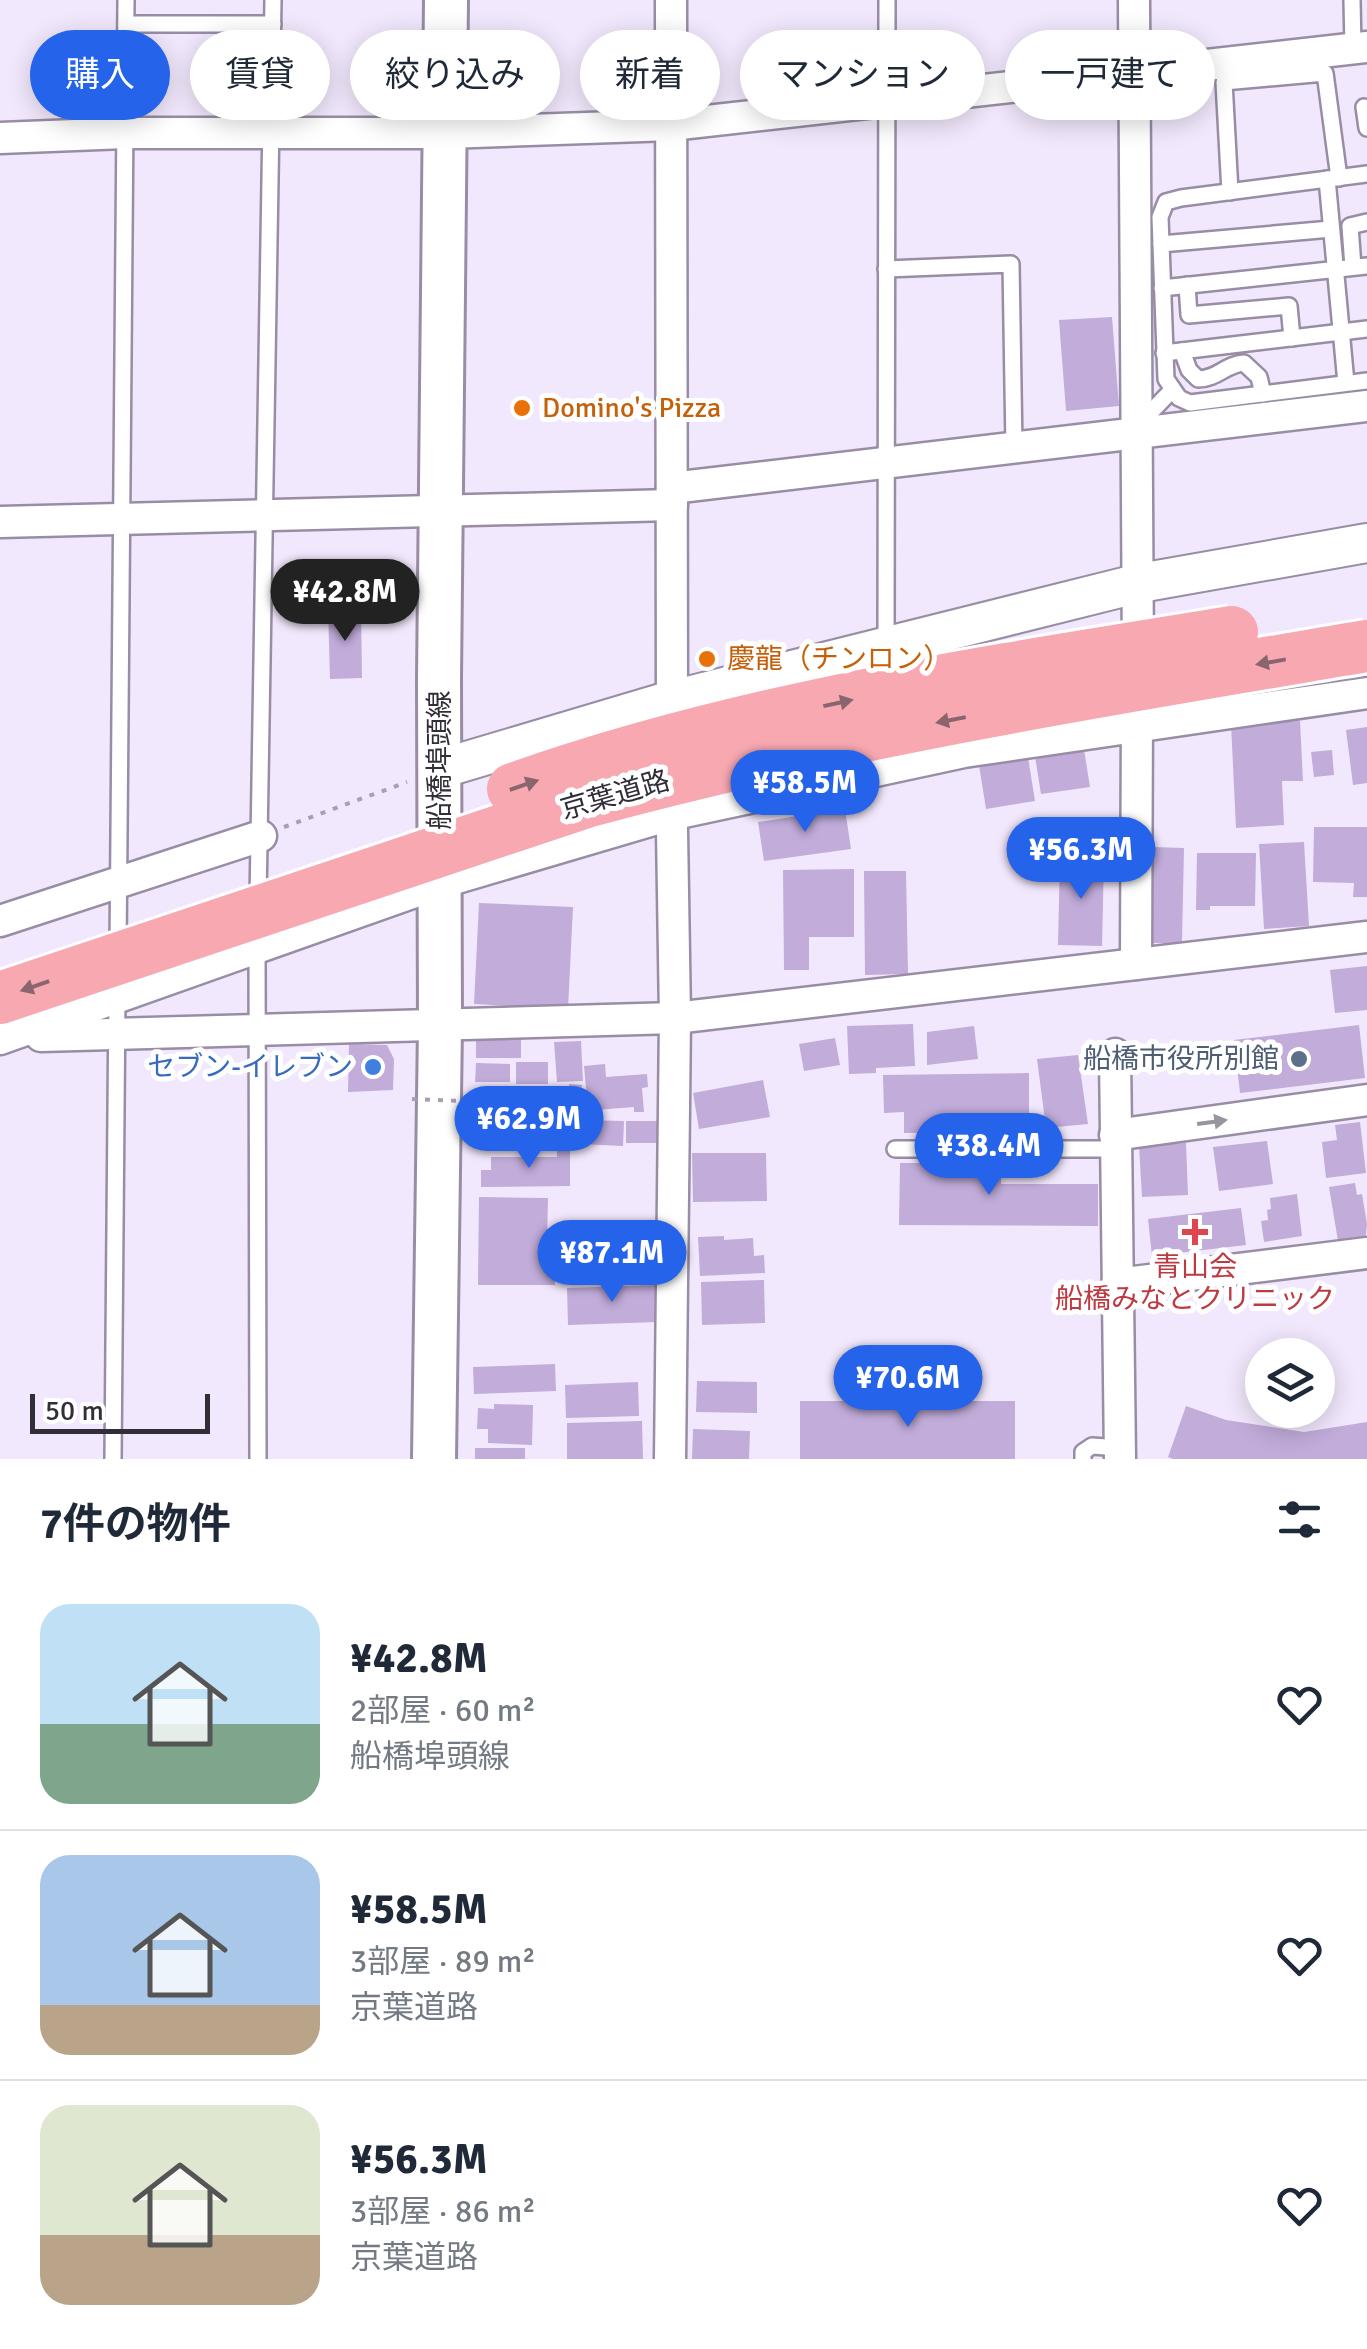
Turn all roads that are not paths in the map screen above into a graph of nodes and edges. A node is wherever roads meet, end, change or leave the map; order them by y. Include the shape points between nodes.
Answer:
1 (126, 0) edge
2 (273, 0) edge
3 (446, 0) edge
4 (671, 0) edge
5 (887, 0) edge
6 (1134, 0) edge
7 (1352, 0) edge
8 (126, 24) junction
9 (273, 24) junction
10 (887, 30) edge
11 (1134, 30) edge
12 (1360, 48) edge
13 (1215, 65) edge
14 (1364, 107) dead end
15 (740, 116) edge
16 (888, 120) edge
17 (1134, 120) edge
18 (671, 124) junction
19 (1367, 128) edge
20 (271, 132) junction
21 (125, 133) junction
22 (446, 133) junction
23 (0, 138) edge
24 (1367, 174) edge
25 (1333, 179) junction
26 (1230, 192) junction
27 (1367, 222) edge
28 (1331, 229) junction
29 (1161, 244) junction
30 (1360, 266) edge
31 (886, 269) junction
32 (1335, 269) junction
33 (1250, 278) junction
34 (1187, 285) junction
35 (1162, 288) junction
36 (1254, 309) junction
37 (1232, 311) junction
38 (1367, 329) edge
39 (1341, 332) junction
40 (1292, 338) junction
41 (1236, 344) junction
42 (1182, 351) junction
43 (1164, 353) junction
44 (1367, 381) edge
45 (1172, 390) junction
46 (1263, 394) junction
47 (1357, 395) edge
48 (1135, 424) junction
49 (1014, 448) junction
50 (885, 463) junction
51 (672, 497) junction
52 (442, 510) junction
53 (264, 515) junction
54 (122, 518) junction
55 (0, 522) edge
56 (1367, 543) edge
57 (1140, 583) junction
58 (1367, 610) edge
59 (1367, 646) edge
60 (886, 649) junction
61 (1367, 694) edge
62 (672, 700) junction
63 (1137, 728) junction
64 (440, 769) junction
65 (670, 815) junction
66 (261, 836) junction
67 (119, 880) junction
68 (440, 883) junction
69 (0, 921) edge
70 (1367, 937) edge
71 (256, 950) junction
72 (0, 961) edge
73 (1136, 964) junction
74 (117, 1000) junction
75 (675, 1018) junction
76 (3, 1024) edge
77 (440, 1026) junction
78 (255, 1030) junction
79 (117, 1034) junction
80 (1115, 1054) dead end
81 (1367, 1100) edge
82 (1115, 1142) junction
83 (896, 1150) dead end
84 (1367, 1253) edge
85 (1118, 1284) junction
86 (1120, 1453) edge
87 (113, 1459) edge
88 (258, 1459) edge
89 (434, 1459) edge
90 (670, 1459) edge
91 (1084, 1459) edge

1 - 8 lane
2 - 9 lane
3 - 22 main road, 船橋埠頭線
4 - 18 street
5 - 10 lane
6 - 11 street
7 - 12 lane
8 - 9 lane
8 - 21 lane
9 - 20 lane
12 - 13 street
14 - 19 lane
15 - 18 street
16 - 31 lane
17 - 48 street
18 - 22 street
18 - 51 street
20 - 21 street
20 - 22 street
20 - 53 lane
21 - 23 street
21 - 54 lane
22 - 52 main road, 船橋埠頭線
24 - 25 lane
25 - 26 lane
25 - 26 lane via 1325,72 1224,82
25 - 28 lane
26 - 29 lane via 1166,202
27 - 30 lane via 1350,226
28 - 29 lane
28 - 32 lane
29 - 35 lane
30 - 32 lane
31 - 49 lane via 1010,264
31 - 50 lane
32 - 33 lane
32 - 39 lane
33 - 34 lane
33 - 36 lane
34 - 35 lane
34 - 37 lane via 1190,315
35 - 43 lane
36 - 37 lane
36 - 40 lane via 1289,306
37 - 41 lane
38 - 39 lane
39 - 40 lane
39 - 47 lane
40 - 41 lane
41 - 42 lane
42 - 43 lane
42 - 46 lane via 1198,379 1244,363 1259,377
43 - 45 lane
44 - 47 lane
45 - 46 lane via 1190,403
45 - 48 lane
46 - 47 lane
47 - 48 street
48 - 49 street
48 - 57 street
49 - 50 street
50 - 51 street
50 - 60 lane
51 - 52 street
51 - 62 street
52 - 53 street
52 - 64 main road, 船橋埠頭線
53 - 54 street
53 - 66 lane
54 - 55 street
54 - 67 lane
56 - 57 street
57 - 60 street
57 - 63 street
72 -> 58 highway, 京葉道路, bridge via 589,762 878,694
59 -> 76 highway, 京葉道路, bridge via 896,730 586,802
60 - 62 street
61 - 63 street
62 - 64 street
62 - 65 street
63 - 65 street via 964,752
63 - 73 street
64 - 68 main road, 船橋埠頭線
65 - 68 street
65 - 75 street
66 - 67 street
66 - 71 lane
67 - 69 street
67 - 74 lane
68 - 71 street
68 - 77 main road, 船橋埠頭線
70 - 73 street
71 - 74 street
71 - 78 lane
73 - 75 street
74 - 76 street
74 - 79 lane
75 - 77 street
75 - 90 street
76 - 79 street
77 - 78 street
77 - 89 main road, 船橋埠頭線
78 - 79 street
78 - 88 lane
79 - 87 lane
80 - 82 street
82 -> 81 street
82 - 83 lane
82 - 85 street
84 - 85 street
85 - 86 street
86 - 91 lane via 1092,1446

